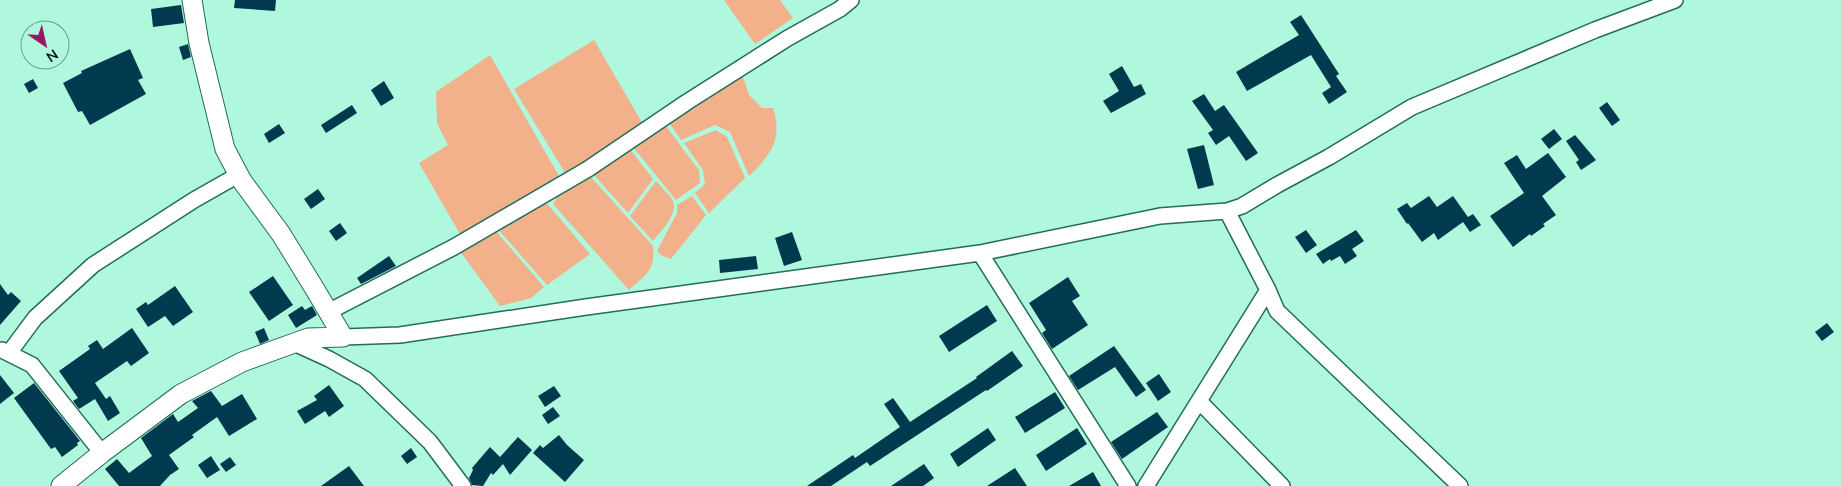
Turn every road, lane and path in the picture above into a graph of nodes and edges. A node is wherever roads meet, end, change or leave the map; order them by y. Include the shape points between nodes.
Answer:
1 (192, 0) edge
2 (851, 0) edge
3 (1675, 0) edge
4 (238, 175) junction
5 (1226, 211) junction
6 (980, 253) junction
7 (1268, 290) junction
8 (328, 312) junction
9 (342, 337) junction
10 (294, 343) junction
11 (4, 351) edge
12 (1199, 401) junction
13 (102, 453) junction
14 (61, 486) edge
15 (464, 486) edge
16 (1128, 486) edge
17 (1146, 486) edge
18 (1282, 486) edge
19 (1460, 486) edge

1 - 4 street via 225,149
2 - 8 street via 687,102 588,169 454,247
3 - 5 street via 1412,107 1329,158 1242,206
4 - 8 street via 281,234
4 - 11 street via 93,265 34,318
5 - 6 street via 1160,216
5 - 7 street
6 - 9 street via 400,335
6 - 16 street
7 - 12 street
7 - 19 street via 1277,311
8 - 9 street
9 - 10 street via 308,338
10 - 13 street via 242,362 181,394
10 - 15 street via 365,379 430,442
11 - 13 street via 32,365
12 - 17 street
12 - 18 street
13 - 14 street

